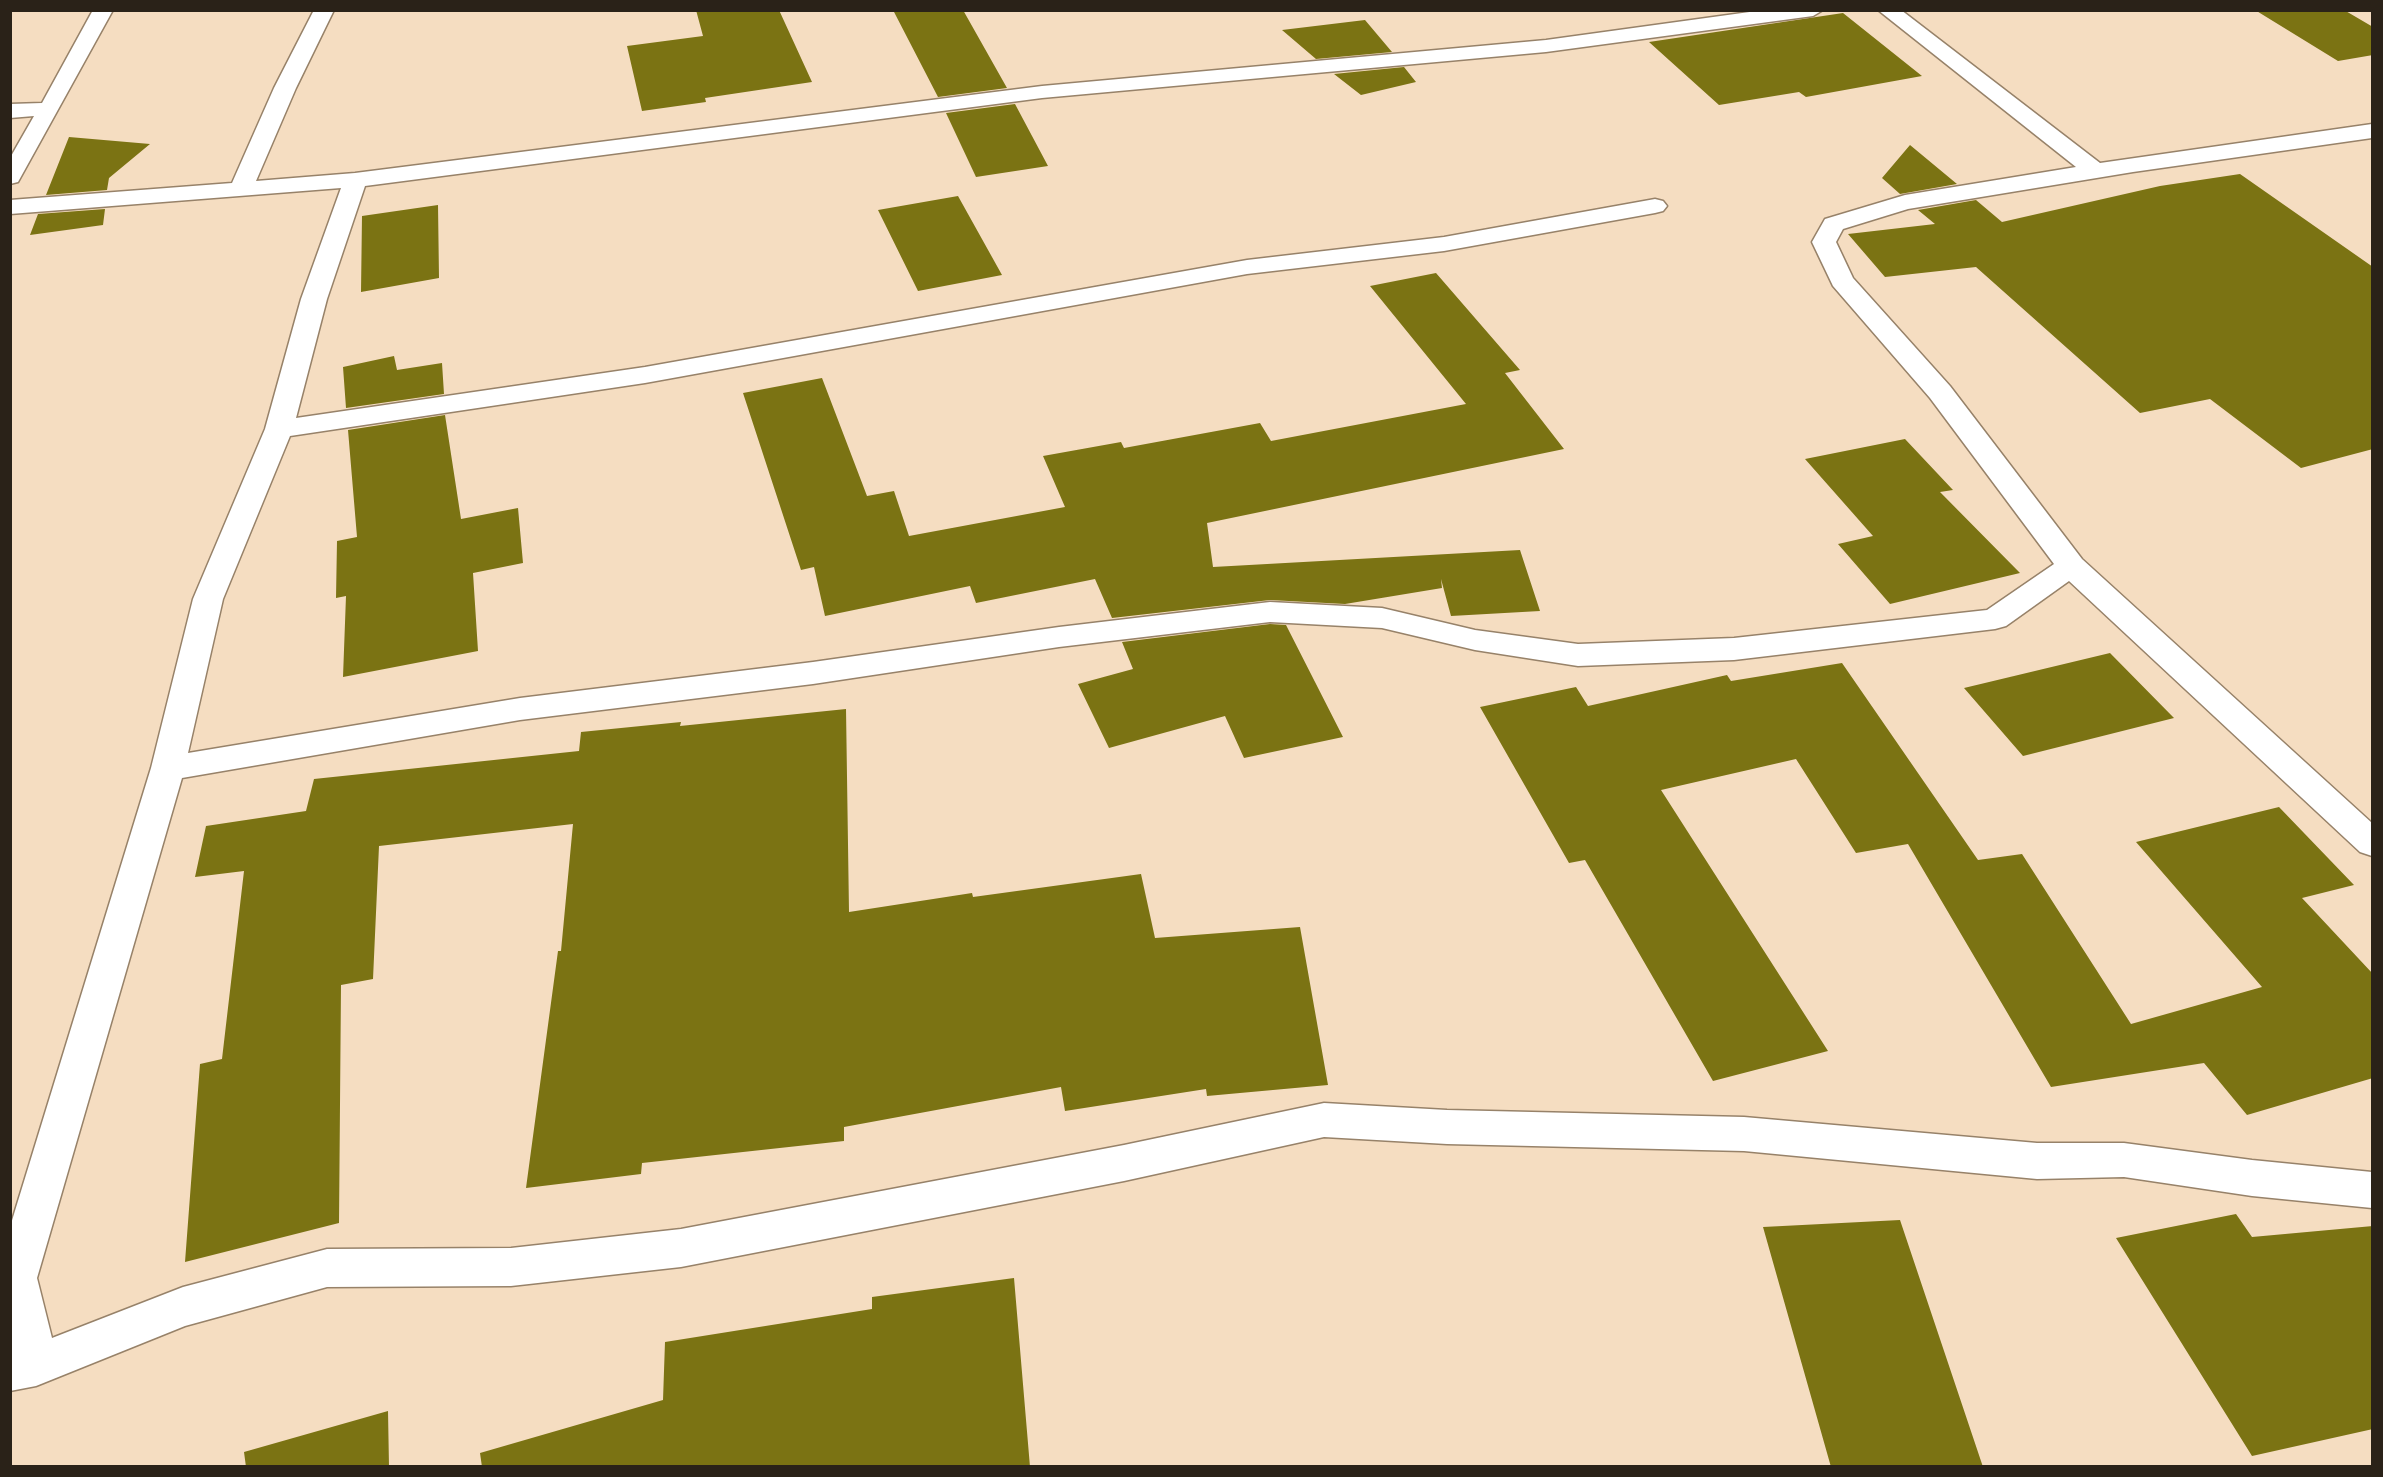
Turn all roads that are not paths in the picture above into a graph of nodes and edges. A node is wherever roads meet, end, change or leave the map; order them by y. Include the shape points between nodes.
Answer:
1 (103, 10) edge
2 (324, 10) edge
3 (1813, 10) edge
4 (1888, 10) edge
5 (49, 109) junction
6 (10, 111) edge
7 (2373, 131) edge
8 (2095, 171) junction
9 (10, 177) edge
10 (355, 180) junction
11 (241, 189) junction
12 (1655, 206) dead end
13 (10, 207) edge
14 (279, 429) junction
15 (2072, 566) junction
16 (168, 768) junction
17 (2373, 843) edge
18 (2373, 1190) edge
19 (23, 1367) edge

1 - 5 street
2 - 11 street
3 - 10 street via 1546,46 1042,92
4 - 8 street
5 - 6 street
5 - 9 street
7 - 8 street
8 - 15 street via 1905,202 1833,224 1824,242 1842,281 1940,392
10 - 11 street
10 - 14 street via 314,299
11 - 13 street
12 - 14 street via 1444,244 1247,267 645,375
14 - 16 street via 208,599
15 - 16 street via 1995,619 1734,649 1578,655 1475,640 1382,618 1270,612 520,709
15 - 17 street
16 - 19 street via 16,1278
18 - 19 street via 2124,1160 2037,1161 1744,1134 1324,1120 1124,1163 681,1248 511,1267 327,1268 183,1307

